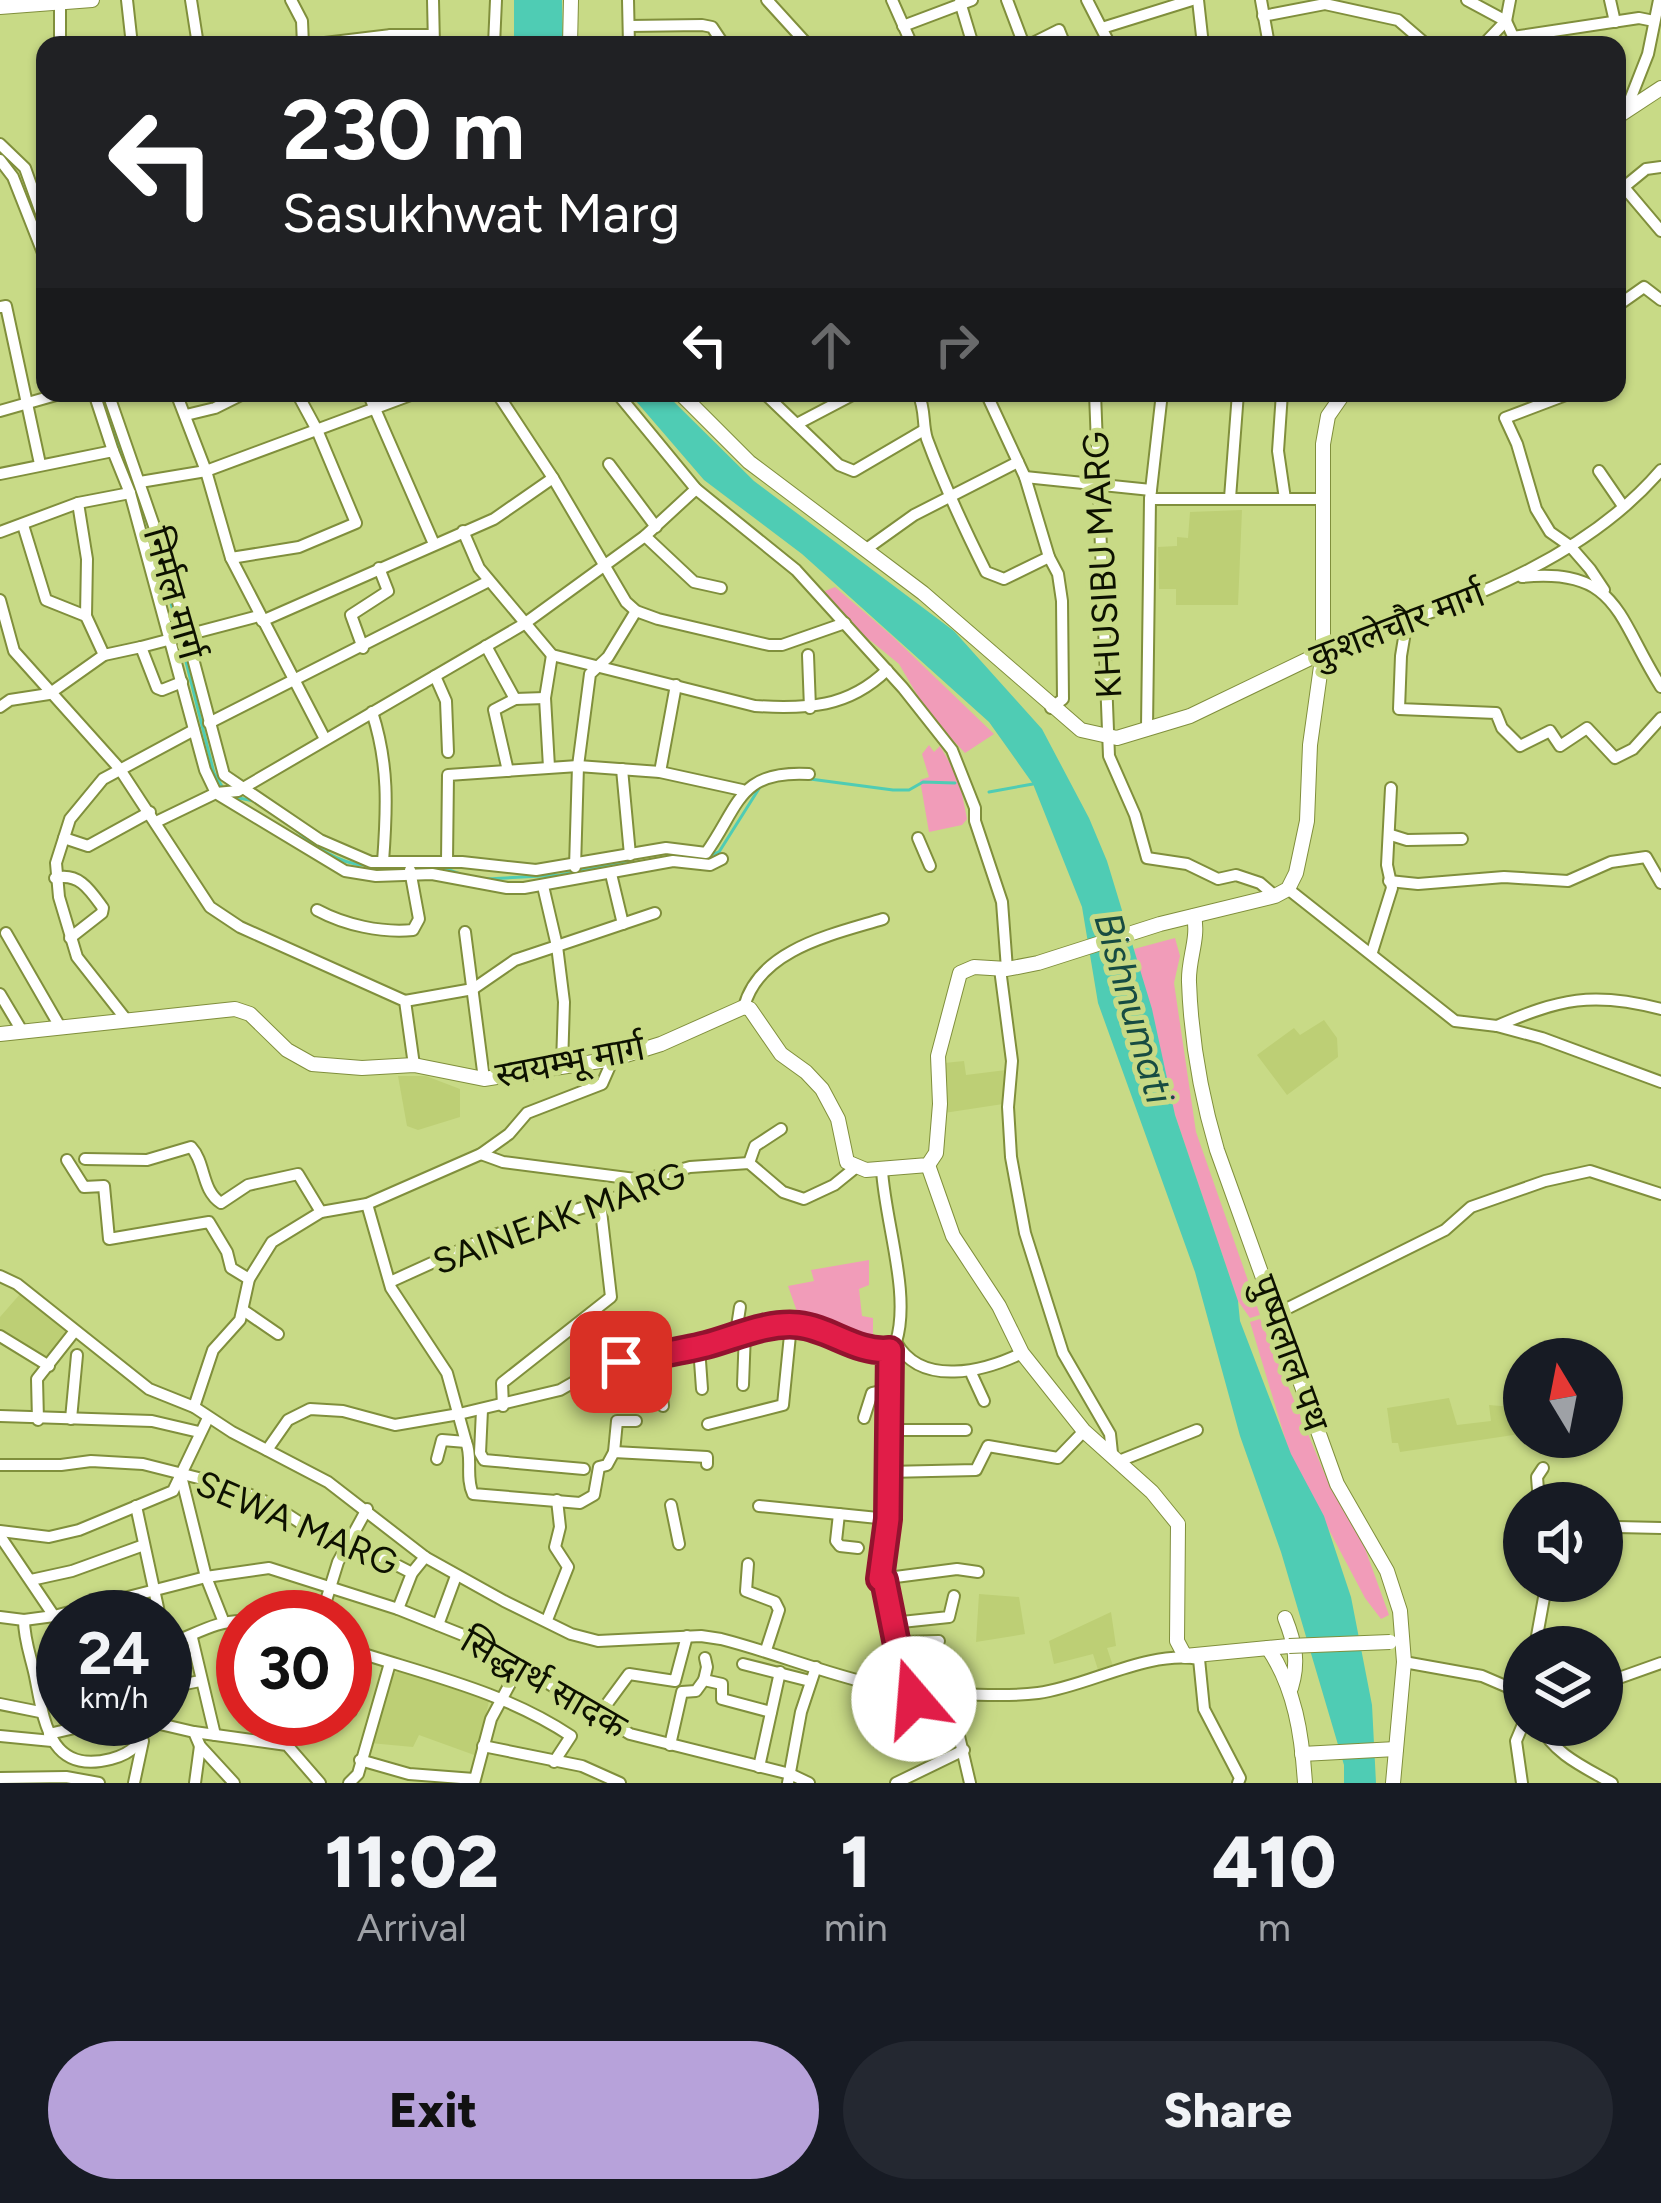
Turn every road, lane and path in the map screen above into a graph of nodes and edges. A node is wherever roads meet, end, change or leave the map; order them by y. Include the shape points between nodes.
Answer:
1 (92, 0) edge
2 (128, 0) edge
3 (191, 0) edge
4 (291, 0) edge
5 (433, 0) edge
6 (496, 0) edge
7 (572, 0) edge
8 (628, 0) edge
9 (767, 0) edge
10 (892, 0) edge
11 (1087, 0) edge
12 (1195, 0) edge
13 (1261, 0) edge
14 (1467, 0) edge
15 (1510, 0) edge
16 (1610, 0) edge
17 (1659, 0) edge
18 (60, 1) edge
19 (1007, 1) edge
20 (964, 2) edge
21 (1325, 2) edge
22 (0, 7) edge
23 (1263, 16) junction
24 (1506, 20) junction
25 (1654, 21) junction
26 (1615, 22) junction
27 (629, 26) junction
28 (903, 26) junction
29 (1102, 28) junction
30 (61, 36) edge
31 (131, 36) edge
32 (197, 36) edge
33 (304, 36) edge
34 (434, 36) edge
35 (494, 36) edge
36 (570, 36) edge
37 (629, 36) edge
38 (718, 36) edge
39 (800, 36) edge
40 (908, 36) edge
41 (971, 36) edge
42 (1023, 36) edge
43 (1106, 36) edge
44 (1201, 36) edge
45 (1267, 36) edge
46 (1416, 36) edge
47 (1491, 36) edge
48 (1513, 36) edge
49 (1541, 36) edge
50 (1661, 88) edge
51 (1626, 102) edge
52 (1626, 110) edge
53 (0, 144) edge
54 (0, 160) edge
55 (1661, 167) edge
56 (1626, 180) edge
57 (1626, 189) edge
58 (36, 199) edge
59 (1661, 231) edge
60 (36, 235) edge
61 (1658, 298) edge
62 (1626, 300) edge
63 (0, 307) edge
64 (36, 401) edge
65 (97, 402) edge
66 (111, 402) edge
67 (180, 402) edge
68 (227, 402) edge
69 (302, 402) edge
70 (372, 402) edge
71 (394, 402) edge
72 (503, 402) edge
73 (624, 402) edge
74 (689, 402) edge
75 (774, 402) edge
76 (839, 402) edge
77 (922, 402) edge
78 (990, 402) edge
79 (1094, 402) edge
80 (1161, 402) edge
81 (1237, 402) edge
82 (1281, 402) edge
83 (1338, 402) edge
84 (1547, 402) edge
85 (25, 404) junction
86 (375, 410) junction
87 (0, 411) edge
88 (186, 415) junction
89 (797, 424) junction
90 (317, 430) junction
91 (924, 430) junction
92 (113, 451) junction
93 (1018, 462) junction
94 (40, 464) junction
95 (609, 464) dead end
96 (206, 470) junction
97 (1661, 470) edge
98 (1599, 471) dead end
99 (0, 474) edge
100 (1025, 476) junction
101 (554, 478) junction
102 (140, 482) junction
103 (1097, 482) junction
104 (696, 489) junction
105 (130, 493) junction
106 (1151, 495) junction
107 (949, 496) junction
108 (1230, 498) junction
109 (1285, 499) junction
110 (1323, 499) junction
111 (78, 503) junction
112 (1623, 506) junction
113 (22, 525) junction
114 (656, 527) junction
115 (463, 531) junction
116 (0, 532) edge
117 (645, 536) junction
118 (434, 544) junction
119 (1570, 546) junction
120 (865, 550) junction
121 (1048, 557) junction
122 (231, 558) junction
123 (379, 568) junction
124 (604, 568) junction
125 (1519, 577) junction
126 (489, 581) junction
127 (721, 588) dead end
128 (1604, 590) junction
129 (0, 600) edge
130 (636, 611) junction
131 (86, 616) junction
132 (261, 619) junction
133 (1407, 620) junction
134 (844, 623) junction
135 (524, 624) junction
136 (186, 638) junction
137 (171, 642) junction
138 (487, 646) junction
139 (141, 647) junction
140 (363, 648) junction
141 (1323, 652) junction
142 (552, 655) junction
143 (808, 655) dead end
144 (104, 656) junction
145 (596, 666) junction
146 (887, 670) junction
147 (435, 676) junction
148 (297, 679) junction
149 (182, 682) junction
150 (676, 685) junction
151 (1661, 687) edge
152 (49, 694) junction
153 (545, 698) junction
154 (515, 699) junction
155 (1, 703) edge
156 (810, 708) junction
157 (1051, 708) junction
158 (372, 712) junction
159 (1661, 718) edge
160 (209, 723) junction
161 (1147, 728) junction
162 (194, 730) junction
163 (1109, 738) junction
164 (325, 739) junction
165 (448, 752) dead end
166 (549, 766) junction
167 (578, 766) junction
168 (119, 768) junction
169 (622, 769) junction
170 (508, 771) junction
171 (660, 772) junction
172 (809, 774) dead end
173 (1391, 788) dead end
174 (239, 789) junction
175 (742, 790) junction
176 (220, 794) junction
177 (153, 817) junction
178 (1391, 835) junction
179 (64, 838) junction
180 (918, 838) dead end
181 (1462, 838) dead end
182 (631, 855) junction
183 (722, 859) dead end
184 (447, 861) junction
185 (383, 862) junction
186 (575, 863) junction
187 (930, 866) dead end
188 (410, 869) junction
189 (610, 874) junction
190 (56, 878) junction
191 (575, 881) junction
192 (1390, 881) junction
193 (1661, 883) edge
194 (543, 886) junction
195 (1282, 892) junction
196 (317, 910) dead end
197 (655, 913) dead end
198 (1194, 916) junction
199 (884, 919) dead end
200 (623, 924) junction
201 (465, 932) dead end
202 (6, 933) dead end
203 (70, 938) junction
204 (557, 946) junction
205 (1372, 952) junction
206 (1004, 969) junction
207 (473, 989) junction
208 (0, 994) edge
209 (405, 1001) junction
210 (744, 1007) junction
211 (1661, 1010) edge
212 (125, 1018) junction
213 (59, 1025) junction
214 (1497, 1026) junction
215 (22, 1031) junction
216 (0, 1034) edge
217 (614, 1059) junction
218 (415, 1065) junction
219 (562, 1065) junction
220 (484, 1079) junction
221 (1661, 1082) edge
222 (781, 1129) dead end
223 (481, 1154) junction
224 (85, 1159) dead end
225 (67, 1160) dead end
226 (748, 1163) junction
227 (928, 1165) junction
228 (855, 1168) junction
229 (889, 1168) junction
230 (643, 1180) junction
231 (1661, 1194) edge
232 (216, 1201) junction
233 (600, 1202) junction
234 (367, 1204) junction
235 (321, 1212) junction
236 (208, 1222) junction
237 (0, 1276) edge
238 (249, 1279) junction
239 (390, 1282) junction
240 (740, 1307) dead end
241 (243, 1310) junction
242 (1276, 1314) junction
243 (791, 1325) junction
244 (74, 1332) junction
245 (741, 1332) junction
246 (278, 1334) dead end
247 (0, 1336) edge
248 (893, 1346) junction
249 (699, 1347) junction
250 (1022, 1353) junction
251 (76, 1354) dead end
252 (655, 1355) junction
253 (49, 1366) junction
254 (602, 1366) junction
255 (972, 1375) junction
256 (743, 1385) dead end
257 (702, 1389) dead end
258 (889, 1389) junction
259 (984, 1401) dead end
260 (607, 1404) dead end
261 (503, 1406) junction
262 (663, 1406) dead end
263 (194, 1407) junction
264 (482, 1410) junction
265 (459, 1414) junction
266 (0, 1416) edge
267 (71, 1418) junction
268 (208, 1418) junction
269 (864, 1418) dead end
270 (38, 1420) junction
271 (636, 1420) dead end
272 (708, 1424) dead end
273 (888, 1430) junction
274 (966, 1430) dead end
275 (1197, 1430) dead end
276 (1084, 1431) junction
277 (199, 1432) junction
278 (466, 1442) junction
279 (267, 1450) junction
280 (614, 1452) junction
281 (1115, 1457) junction
282 (437, 1459) dead end
283 (707, 1464) dead end
284 (0, 1465) edge
285 (1543, 1468) dead end
286 (584, 1469) dead end
287 (887, 1472) junction
288 (181, 1473) junction
289 (1537, 1482) edge
290 (557, 1500) junction
291 (671, 1505) dead end
292 (136, 1506) junction
293 (759, 1506) dead end
294 (368, 1509) junction
295 (839, 1514) junction
296 (888, 1519) junction
297 (1623, 1527) edge
298 (1661, 1528) edge
299 (0, 1533) edge
300 (679, 1544) dead end
301 (144, 1545) junction
302 (351, 1545) junction
303 (858, 1548) dead end
304 (425, 1557) junction
305 (748, 1564) dead end
306 (978, 1572) dead end
307 (412, 1574) junction
308 (456, 1576) junction
309 (206, 1577) junction
310 (880, 1579) junction
311 (31, 1580) junction
312 (328, 1587) junction
313 (37, 1590) edge
314 (155, 1590) edge
315 (159, 1590) edge
316 (327, 1590) edge
317 (954, 1596) dead end
318 (216, 1602) edge
319 (398, 1609) junction
320 (0, 1617) edge
321 (36, 1618) edge
322 (1285, 1618) dead end
323 (24, 1620) junction
324 (547, 1620) junction
325 (892, 1623) junction
326 (216, 1624) edge
327 (439, 1625) junction
328 (687, 1636) junction
329 (192, 1638) joint
330 (939, 1641) dead end
331 (897, 1642) junction
332 (1397, 1642) junction
333 (1268, 1648) junction
334 (766, 1650) junction
335 (1185, 1656) junction
336 (372, 1657) edge
337 (705, 1658) dead end
338 (1404, 1662) junction
339 (390, 1663) junction
340 (1661, 1663) edge
341 (743, 1664) dead end
342 (519, 1667) junction
343 (816, 1667) junction
344 (780, 1672) junction
345 (34, 1673) joint
346 (1623, 1677) edge
347 (704, 1680) junction
348 (200, 1681) junction
349 (810, 1681) junction
350 (192, 1683) edge
351 (1503, 1685) edge
352 (36, 1686) edge
353 (679, 1686) junction
354 (898, 1689) junction
355 (914, 1690) junction
356 (1290, 1690) junction
357 (944, 1691) junction
358 (502, 1696) junction
359 (0, 1705) edge
360 (36, 1711) edge
361 (945, 1711) junction
362 (771, 1712) junction
363 (598, 1716) junction
364 (194, 1732) joint
365 (215, 1735) joint
366 (0, 1736) edge
367 (36, 1737) edge
368 (670, 1745) junction
369 (59, 1746) edge
370 (136, 1746) edge
371 (141, 1746) edge
372 (200, 1746) junction
373 (288, 1746) edge
374 (483, 1746) junction
375 (1517, 1746) edge
376 (1557, 1746) edge
377 (1392, 1749) junction
378 (964, 1750) junction
379 (1302, 1754) junction
380 (360, 1760) junction
381 (554, 1762) junction
382 (759, 1767) junction
383 (0, 1778) edge
384 (408, 1778) edge
385 (789, 1778) edge
386 (65, 1780) edge
387 (474, 1781) edge
388 (99, 1783) edge
389 (134, 1783) edge
390 (195, 1783) edge
391 (234, 1783) edge
392 (320, 1783) edge
393 (349, 1783) edge
394 (620, 1783) edge
395 (809, 1783) edge
396 (896, 1783) edge
397 (970, 1783) edge
398 (1238, 1783) edge
399 (1305, 1783) edge
400 (1393, 1783) edge
401 (1522, 1783) edge
402 (1612, 1783) edge

1 - 18 main road
2 - 31 street
3 - 32 street
4 - 33 street
5 - 34 street
6 - 35 street
7 - 36 main road
8 - 27 street
9 - 39 street
10 - 28 street
11 - 29 street
12 - 29 street
12 - 44 street
13 - 23 street
14 - 24 street
15 - 24 street
16 - 26 street
17 - 25 street
18 - 22 main road
18 - 30 street
19 - 42 street
20 - 28 street
20 - 41 street
21 - 23 street
21 - 46 street via 1397,20
23 - 45 street
24 - 47 street
24 - 48 street
25 - 26 street
25 - 51 street
26 - 49 street
27 - 37 street
27 - 38 street via 702,25
28 - 40 street
29 - 43 street
50 - 52 main road
53 - 58 street via 25,168
54 - 60 street
55 - 56 street
57 - 59 street
61 - 62 street via 1644,287
63 - 85 street via 6,306
64 - 85 street
65 - 92 street
66 - 102 street, निर्मल मार्ग
67 - 88 street
68 - 88 street
69 - 90 street
70 - 86 street
71 - 86 street
72 - 101 street
73 - 104 street
74 - 120 main road via 749,462
75 - 89 street
76 - 89 street
77 - 91 street
78 - 93 street
79 - 103 street, KHUSIBU MARG
80 - 106 street
81 - 108 street
82 - 109 street
83 - 110 main road via 1324,433
84 - 119 street via 1504,418 1536,509
85 - 87 street
85 - 94 street
86 - 90 street
86 - 118 street
88 - 96 street
89 - 91 street via 838,465 854,470
90 - 96 street
90 - 122 street via 356,523 299,547
91 - 107 street
92 - 94 street
92 - 105 street
93 - 100 street
93 - 107 street
94 - 99 street
95 - 114 street
96 - 102 street
96 - 122 street
97 - 112 street, कुशलेचौर मार्ग
98 - 112 street
100 - 103 street
100 - 121 street
101 - 115 street
101 - 124 street
102 - 136 street, निर्मल मार्ग
103 - 106 street
103 - 163 street, KHUSIBU MARG
104 - 114 street
104 - 134 street via 796,570
105 - 111 street
105 - 137 street
106 - 108 street
106 - 161 street
107 - 120 street
107 - 121 street via 986,572 1004,579
108 - 109 street
109 - 110 street
110 - 141 main road
111 - 113 street
111 - 131 street
112 - 119 street, कुशलेचौर मार्ग
113 - 116 street
113 - 131 street via 46,600
114 - 117 street
115 - 118 street
115 - 126 street
117 - 124 street
117 - 127 street via 694,582
118 - 123 street
119 - 125 street, कुशलेचौर मार्ग
119 - 128 street
120 - 157 main road
121 - 157 street via 1063,618 1063,699
122 - 132 street
123 - 132 street
123 - 140 street via 388,591 351,615
124 - 130 street
124 - 135 street
125 - 128 street via 1569,576
125 - 133 street, कुशलेचौर मार्ग
126 - 135 street
126 - 140 street
128 - 151 street
129 - 152 street via 14,651
130 - 134 street via 769,645
130 - 145 street
131 - 144 street
132 - 136 street
132 - 148 street
133 - 141 street, कुशलेचौर मार्ग
133 - 159 street via 1399,710 1496,713 1520,746 1550,731 1560,746 1586,728 1615,758
134 - 146 street
135 - 138 street
135 - 142 street
136 - 137 street
136 - 160 street, निर्मल मार्ग
137 - 139 street
137 - 149 street
138 - 147 street
138 - 154 street
139 - 144 street
139 - 149 street via 157,688
140 - 148 street
141 - 161 main road, कुशलेचौर मार्ग via 1190,716
141 - 195 main road via 1307,821 1296,873
142 - 145 street
142 - 153 street
143 - 156 street
144 - 152 street
145 - 150 street
145 - 167 street
146 - 156 street via 870,687
146 - 206 street via 961,767 1002,902
147 - 158 street
147 - 165 street via 446,701
148 - 160 street
148 - 164 street
149 - 162 street
150 - 156 street via 755,706
150 - 171 street
152 - 155 street
152 - 168 street
153 - 154 street
153 - 166 street
154 - 170 street via 494,710
157 - 163 main road
158 - 164 street
158 - 185 street via 389,787
160 - 174 street, निर्मल मार्ग via 224,776
161 - 163 main road, कुशलेचौर मार्ग
162 - 168 street
162 - 176 street
163 - 195 street, KHUSIBU MARG via 1147,858 1218,879 1236,874
164 - 174 street
166 - 167 street
166 - 170 street
167 - 169 street
167 - 186 street
168 - 177 street
168 - 179 street via 88,794
169 - 171 street
169 - 182 street
170 - 184 street via 448,776
171 - 175 street
172 - 175 street via 773,775
173 - 178 street
174 - 176 street
174 - 185 street via 342,852
175 - 182 street via 706,853
176 - 177 street
176 - 188 street via 338,869 376,876
177 - 179 street via 88,846
177 - 209 street via 220,916
178 - 181 street
178 - 192 street
179 - 190 street
180 - 187 street
182 - 186 street
183 - 189 street
184 - 186 street via 536,870
184 - 188 street
185 - 188 street
186 - 191 street
188 - 194 street via 507,888
188 - 196 street via 419,919 413,930
189 - 191 street
189 - 200 street
190 - 203 street
190 - 203 street via 78,878 104,908
191 - 194 street
192 - 193 street via 1568,881 1646,857
192 - 205 street
194 - 204 street
195 - 198 main road
195 - 205 street
197 - 200 street
198 - 206 main road
198 - 242 main road, पुष्पलाल पथ via 1189,986 1203,1097
199 - 210 street via 804,943 755,985
200 - 204 street
201 - 207 street
202 - 213 street
203 - 212 street
204 - 207 street via 515,960
204 - 219 street
205 - 214 street via 1456,1022
206 - 227 main road via 960,973 938,1056 937,1153
206 - 281 street via 1011,1157 1025,1232 1063,1353 1095,1403
207 - 209 street
207 - 220 street
208 - 215 street
209 - 218 street
210 - 217 main road, स्वयम्भू मार्ग
210 - 228 main road via 822,1089
211 - 214 street via 1601,999 1551,1003
212 - 213 main road, स्वयम्भू मार्ग
212 - 218 main road, स्वयम्भू मार्ग via 235,1010 312,1064
213 - 215 main road, स्वयम्भू मार्ग
214 - 221 street
215 - 216 main road, स्वयम्भू मार्ग
217 - 219 main road, स्वयम्भू मार्ग
217 - 223 street via 602,1084 527,1113
218 - 220 main road, स्वयम्भू मार्ग
219 - 220 main road, स्वयम्भू मार्ग
222 - 226 street via 754,1146
223 - 230 street
223 - 234 street
224 - 232 street via 147,1160 191,1147
225 - 236 street via 84,1187 104,1186 109,1239
226 - 228 street via 783,1192 804,1198
226 - 230 street, SAINEAK MARG
227 - 229 main road
227 - 250 main road via 953,1236
228 - 229 main road
229 - 248 street via 882,1170 901,1303
230 - 233 street, SAINEAK MARG
231 - 242 street via 1590,1171 1545,1181 1472,1207 1445,1230
232 - 235 street via 298,1174
232 - 236 street
233 - 239 street, SAINEAK MARG via 491,1237
233 - 261 street via 611,1297 502,1383
234 - 235 street
234 - 239 street
235 - 238 street via 272,1242
236 - 238 street via 231,1268
237 - 244 street
238 - 241 street
239 - 265 street via 447,1373
240 - 245 street
241 - 246 street
241 - 263 street via 213,1350
242 - 332 main road, पुष्पलाल पथ via 1337,1484 1388,1571
243 - 245 street
243 - 248 street via 857,1346
243 - 272 street via 783,1405
244 - 253 street
244 - 263 street via 149,1389
245 - 249 street
245 - 256 street
247 - 253 street
248 - 255 street via 919,1364
248 - 258 street
249 - 252 street
249 - 257 street
250 - 255 street
250 - 276 main road
251 - 267 street
252 - 254 street
252 - 262 street
253 - 270 street via 37,1379
254 - 260 street
254 - 261 street via 560,1390
255 - 259 street
258 - 269 street via 872,1393
258 - 273 street
261 - 264 street
263 - 268 street
264 - 265 street
264 - 286 street via 484,1460
265 - 278 street
265 - 279 street via 395,1425 310,1409 288,1420
266 - 270 street
267 - 270 street
267 - 277 street
268 - 277 street, SEWA MARG
268 - 279 street
271 - 280 street via 617,1421
273 - 274 street
273 - 287 street
275 - 281 street
276 - 281 main road
276 - 287 street via 1058,1458 988,1446 976,1470
277 - 288 street, SEWA MARG
278 - 282 street via 442,1440
278 - 290 street via 473,1494
279 - 294 street
280 - 283 street via 707,1457
280 - 290 street via 599,1467 594,1495 580,1503
281 - 335 main road via 1178,1524 1178,1641
284 - 288 street via 91,1461
285 - 289 street
287 - 296 street
288 - 292 street, SEWA MARG via 173,1491
288 - 302 street, SEWA MARG via 230,1486
288 - 309 street
290 - 324 street via 555,1551 568,1567
291 - 300 street
292 - 299 street, SEWA MARG via 49,1537
292 - 301 street
293 - 295 street
294 - 302 street
294 - 304 street
295 - 296 street
295 - 303 street via 836,1541
296 - 310 street
297 - 298 street
299 - 311 street
301 - 311 street
301 - 314 street
302 - 307 street, SEWA MARG
302 - 312 street
304 - 307 street
304 - 308 street
305 - 334 street via 747,1593 779,1610
306 - 310 street
307 - 319 street
308 - 324 street
308 - 327 street
309 - 312 street, सिद्धार्थ सादक via 260,1567
309 - 315 street, सिद्धार्थ सादक
309 - 318 street
310 - 325 street
311 - 313 street
312 - 316 street
312 - 319 street, सिद्धार्थ सादक
317 - 325 street via 949,1617
319 - 327 street, सिद्धार्थ सादक
320 - 323 street, सिद्धार्थ सादक
321 - 323 street, सिद्धार्थ सादक
322 - 356 main road via 1296,1660
323 - 345 street
324 - 328 street via 598,1641
325 - 331 street
326 - 329 street
327 - 342 street, सिद्धार्थ सादक
328 - 334 street
328 - 353 street
329 - 348 street
330 - 331 street
331 - 354 street
332 - 333 main road, bridge
332 - 338 main road, पुष्पलाल पथ
333 - 335 main road
333 - 356 main road
334 - 343 street
335 - 357 street via 1037,1693
335 - 398 street via 1199,1659 1204,1709
336 - 339 street
337 - 347 street
338 - 351 street
338 - 377 main road, पुष्पलाल पथ
339 - 358 street
339 - 380 street
340 - 346 street
341 - 344 street
342 - 358 street
342 - 363 street, सिद्धार्थ सादक
343 - 349 street
343 - 354 street
344 - 349 street
344 - 362 street
345 - 352 street
347 - 353 street via 696,1690
347 - 362 street via 722,1684 722,1699
348 - 350 street
348 - 365 street
349 - 385 street
353 - 363 street via 629,1674
353 - 368 street
354 - 355 street
355 - 357 street
355 - 361 street via 917,1702
356 - 379 main road
357 - 361 street
358 - 374 street
358 - 381 street via 571,1736
359 - 360 street
361 - 378 street
362 - 382 street
363 - 368 street, सिद्धार्थ सादक
364 - 365 street
364 - 372 street
366 - 367 street
368 - 382 street, सिद्धार्थ सादक
369 - 370 street via 92,1762
371 - 389 street
372 - 390 street
372 - 391 street
373 - 392 street
374 - 381 street
374 - 387 street
375 - 401 street
376 - 402 street
377 - 379 main road
377 - 400 main road, पुष्पलाल पथ
378 - 396 street
378 - 397 street
379 - 399 main road
380 - 384 street
380 - 393 street
381 - 394 street
382 - 385 street, सिद्धार्थ सादक
383 - 386 street
384 - 387 street
385 - 395 street, सिद्धार्थ सादक
386 - 388 street

